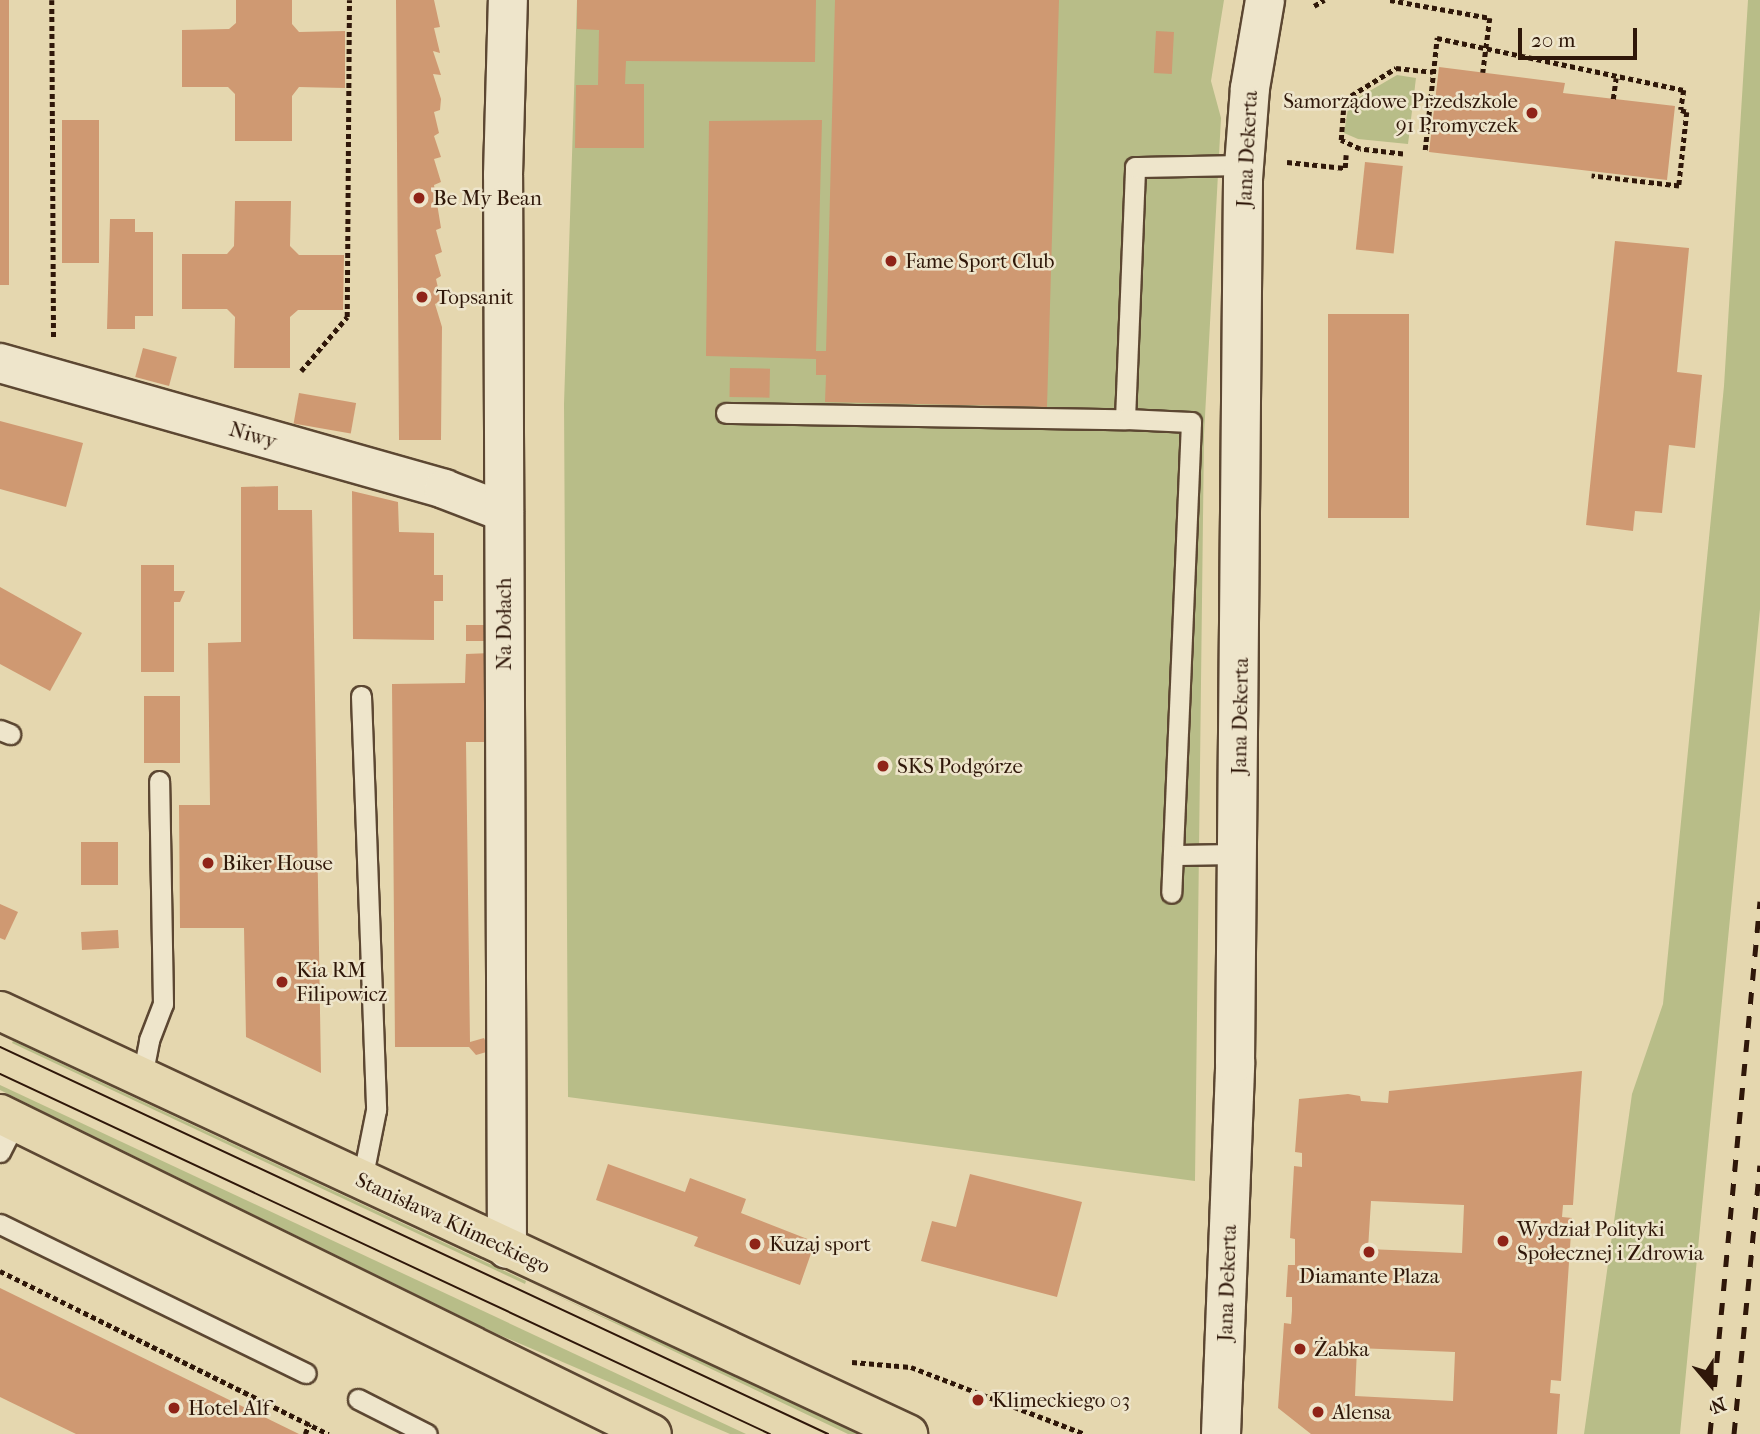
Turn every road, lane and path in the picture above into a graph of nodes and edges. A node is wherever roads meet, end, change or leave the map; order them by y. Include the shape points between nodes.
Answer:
1 (52, 0) edge
2 (349, 0) edge
3 (508, 0) edge
4 (1265, 0) edge
5 (1324, 0) edge
6 (1390, 0) edge
7 (1314, 6) dead end
8 (1486, 48) junction
9 (1433, 72) junction
10 (1483, 73) dead end
11 (1616, 78) junction
12 (1613, 99) dead end
13 (1425, 150) dead end
14 (1403, 154) dead end
15 (1346, 155) dead end
16 (1287, 162) dead end
17 (1244, 165) junction
18 (1592, 176) dead end
19 (0, 363) edge
20 (301, 372) dead end
21 (54, 378) junction
22 (726, 413) dead end
23 (1125, 419) junction
24 (504, 512) junction
25 (360, 696) dead end
26 (159, 781) dead end
27 (1238, 854) junction
28 (1173, 855) junction
29 (1171, 893) dead end
30 (0, 1011) edge
31 (142, 1077) junction
32 (5, 1129) edge
33 (362, 1180) junction
34 (0, 1224) edge
35 (507, 1249) junction
36 (0, 1271) edge
37 (850, 1362) dead end
38 (306, 1373) dead end
39 (358, 1399) dead end
40 (309, 1424) junction
41 (304, 1434) edge
42 (329, 1434) edge
43 (427, 1434) edge
44 (652, 1434) edge
45 (908, 1434) edge
46 (1085, 1434) edge
47 (1221, 1434) edge

1 - 21 path
2 - 20 path via 347,317
3 - 24 street, Na Dołach
4 - 17 street, Jana Dekerta via 1250,88
5 - 7 path
6 - 8 path via 1490,18
8 - 9 path via 1437,38
8 - 10 path
8 - 11 path
9 - 13 path
9 - 14 path via 1396,68 1344,100 1341,140 1360,149
11 - 12 path
11 - 18 path via 1684,90 1681,110 1688,112 1679,186
15 - 16 path via 1345,168
17 - 23 lane via 1135,167
17 - 27 street, Jana Dekerta
19 - 21 street, Niwy
21 - 24 street, Niwy via 444,489
22 - 23 lane
23 - 28 lane via 1191,422
24 - 35 street, Na Dołach
25 - 33 lane via 376,1110
26 - 31 lane via 163,1004 149,1040
27 - 28 lane
27 - 47 street, Jana Dekerta via 1235,1077
28 - 29 lane
30 - 31 main road, Stanisława Klimeckiego
31 - 33 main road, Stanisława Klimeckiego
32 - 44 main road
33 - 35 main road, Stanisława Klimeckiego
34 - 38 lane
35 - 45 main road, Stanisława Klimeckiego
36 - 40 path
37 - 46 path via 911,1367
39 - 43 lane
40 - 41 path
40 - 42 path

